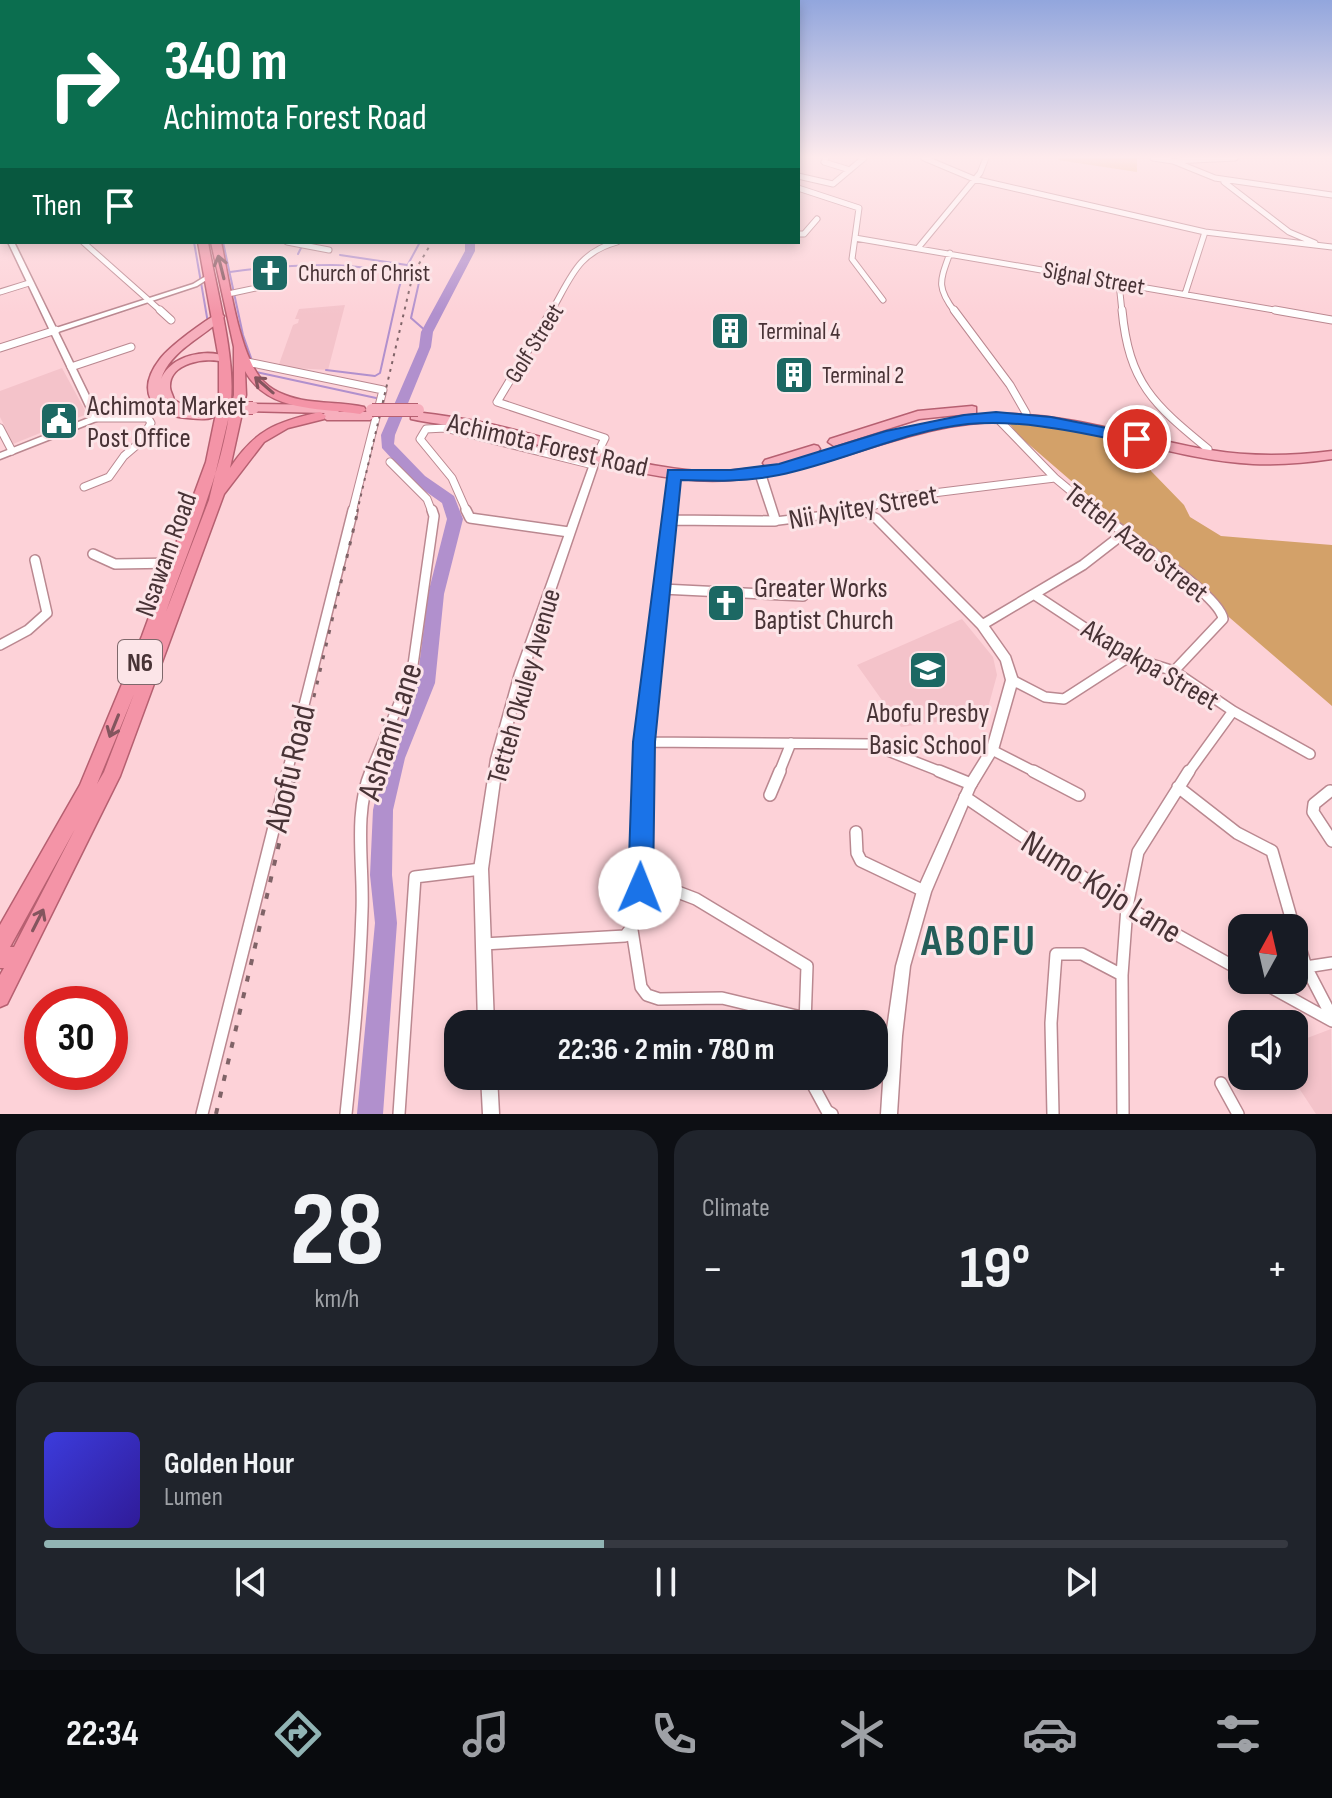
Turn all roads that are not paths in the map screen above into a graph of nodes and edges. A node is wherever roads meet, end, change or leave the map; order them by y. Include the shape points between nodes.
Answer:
1 (859, 210) edge
2 (949, 210) edge
3 (1109, 210) edge
4 (1262, 210) edge
5 (817, 219) dead end
6 (1205, 232) junction
7 (800, 234) edge
8 (855, 238) junction
9 (12, 244) edge
10 (85, 244) edge
11 (203, 244) edge
12 (216, 244) edge
13 (307, 244) edge
14 (610, 244) edge
15 (1330, 247) edge
16 (918, 248) junction
17 (329, 250) dead end
18 (950, 253) junction
19 (29, 283) junction
20 (209, 283) junction
21 (1119, 283) junction
22 (275, 284) dead end
23 (0, 292) edge
24 (228, 294) junction
25 (1185, 294) junction
26 (148, 299) junction
27 (883, 300) dead end
28 (219, 316) junction
29 (171, 320) dead end
30 (1332, 320) edge
31 (56, 330) junction
32 (131, 347) dead end
33 (239, 347) junction
34 (0, 348) edge
35 (224, 359) junction
36 (247, 362) junction
37 (71, 367) junction
38 (211, 412) junction
39 (252, 412) junction
40 (1026, 413) junction
41 (370, 415) junction
42 (320, 416) junction
43 (996, 417) junction
44 (96, 418) junction
45 (0, 428) edge
46 (1332, 447) edge
47 (1208, 449) junction
48 (12, 451) junction
49 (598, 453) junction
50 (1332, 455) edge
51 (0, 456) edge
52 (390, 462) dead end
53 (760, 473) junction
54 (674, 474) junction
55 (1055, 478) junction
56 (84, 487) dead end
57 (216, 500) junction
58 (863, 510) junction
59 (671, 520) junction
60 (775, 521) junction
61 (569, 532) junction
62 (1123, 534) junction
63 (93, 554) dead end
64 (35, 560) dead end
65 (176, 563) junction
66 (662, 589) junction
67 (1035, 595) junction
68 (803, 596) dead end
69 (982, 625) junction
70 (0, 645) edge
71 (1129, 657) junction
72 (1174, 671) junction
73 (1012, 680) junction
74 (1233, 711) junction
75 (644, 742) junction
76 (791, 743) junction
77 (992, 750) junction
78 (1310, 754) dead end
79 (971, 784) junction
80 (1178, 787) junction
81 (1330, 791) edge
82 (770, 795) dead end
83 (1079, 795) dead end
84 (965, 797) junction
85 (856, 832) dead end
86 (1332, 841) edge
87 (481, 869) junction
88 (640, 888) junction
89 (924, 891) junction
90 (1127, 907) junction
91 (1290, 914) edge
92 (632, 930) junction
93 (482, 944) junction
94 (0, 945) edge
95 (9, 958) edge
96 (1228, 963) edge
97 (1332, 963) edge
98 (1308, 967) edge
99 (1308, 971) edge
100 (1122, 975) junction
101 (1285, 994) edge
102 (0, 997) edge
103 (485, 1010) edge
104 (765, 1010) edge
105 (805, 1010) edge
106 (1332, 1019) edge
107 (1221, 1083) dead end
108 (490, 1090) edge
109 (816, 1090) edge
110 (202, 1114) edge
111 (346, 1114) edge
112 (399, 1114) edge
113 (491, 1114) edge
114 (832, 1114) edge
115 (889, 1114) edge
116 (1053, 1114) edge
117 (1123, 1114) edge
118 (1238, 1114) edge

1 - 8 street
2 - 16 street
3 - 6 street
4 - 15 street via 1289,232
5 - 7 street
6 - 15 street
6 - 25 street
8 - 16 street, Signal Street
8 - 27 street via 852,259
9 - 19 street
10 - 26 street
11 - 20 highway, Nsawam Road / N6
24 -> 12 highway, Nsawam Road / N6
13 - 17 street
14 - 49 street, Golf Street via 585,256 497,402
16 - 18 street, Signal Street
18 - 21 street, Signal Street
18 - 40 street via 940,281 943,296
19 - 23 street
19 - 31 street
20 - 26 street
20 - 28 highway, Nsawam Road / N6
21 - 25 street, Signal Street
21 - 47 street via 1126,339 1140,382
22 - 24 street
24 - 33 highway, Nsawam Road / N6
25 - 30 street, Signal Street
26 - 29 street
26 - 31 street
28 - 35 highway, Nsawam Road / N6
28 - 38 main road, Achimota Forest Road via 171,354 154,383 154,396 162,407 179,414
31 - 34 street
31 - 37 street
32 - 37 street
33 - 36 highway
33 - 57 highway, Nsawam Road / N6 via 240,395
35 - 38 main road, Achimota Forest Road via 210,355 181,363 164,382 172,404
35 - 65 highway, Nsawam Road / N6 via 219,436
41 -> 36 highway via 279,396 259,384
36 - 41 street, Abofu Road via 381,388
37 - 44 street
38 - 39 main road, Achimota Forest Road
39 - 41 main road, Achimota Forest Road
39 - 42 main road, Achimota Forest Road
40 - 47 main road, Achimota Forest Road
40 - 49 main road, Achimota Forest Road via 936,412 857,427 773,462 736,468 686,467
41 - 42 main road, Achimota Forest Road
41 - 49 main road, Achimota Forest Road, bridge via 417,413
41 - 110 street, Abofu Road via 271,846
42 - 57 highway via 266,432 251,445
43 - 50 main road, Achimota Forest Road via 1075,425 1242,460
43 - 53 main road, Achimota Forest Road via 905,431
43 - 55 street, Tetteh Azao Street
44 - 48 street
44 - 56 street via 148,418 151,423 109,477
45 - 48 street
46 - 47 main road, Achimota Forest Road via 1276,454
48 - 51 street
49 - 54 main road, Achimota Forest Road
49 - 61 street, Tetteh Okuley Avenue
49 - 61 street via 445,428 423,431 420,439 452,478 468,516
52 - 111 street, Ashami Lane via 427,499 434,516 412,672 362,793 362,910
53 - 54 main road, Achimota Forest Road
53 - 60 street
54 - 59 street
55 - 58 street, Nii Ayitey Street via 893,498
55 - 62 street, Tetteh Azao Street
95 -> 57 highway, Nsawam Road / N6 via 111,776
58 - 60 street, Nii Ayitey Street
58 - 69 street
59 - 60 street, Nii Ayitey Street
59 - 66 street
61 - 87 street, Tetteh Okuley Avenue via 497,759
62 - 67 street
62 - 72 street, Tetteh Azao Street via 1211,596 1224,615
63 - 65 street via 118,564
64 - 70 street via 47,613 21,636
65 -> 94 highway, Nsawam Road / N6 via 86,791
66 - 68 street
66 - 75 street
67 - 69 street
67 - 71 street, Akapakpa Street
69 - 73 street via 1006,659
71 - 72 street, Akapakpa Street
71 - 73 street via 1064,699 1045,697
72 - 74 street, Akapakpa Street
73 - 77 street
74 - 78 street, Akapakpa Street
74 - 80 street
75 - 76 street
75 - 88 street
76 - 79 street via 870,744
76 - 82 street
77 - 79 street
77 - 83 street
79 - 84 street
80 - 90 street via 1138,852
80 - 91 street via 1237,833 1272,851
81 - 86 street via 1314,804 1313,812
84 - 89 street
84 - 90 street, Numo Kojo Lane
85 - 89 street via 861,861
87 - 93 street, Tetteh Okuley Avenue
87 - 112 street via 415,877
88 - 92 street
88 - 105 street via 696,899 807,966
89 - 115 street via 903,966
90 - 96 street, Numo Kojo Lane
90 - 100 street
92 - 93 street via 625,936
92 - 104 street via 641,987 647,995 722,998
93 - 103 street, Tetteh Okuley Avenue
95 - 102 highway, Nsawam Road / N6
97 - 98 street
99 - 106 street
100 - 116 street via 1097,959 1056,954
100 - 117 street
101 - 106 street
107 - 118 street
108 - 113 street
109 - 114 street

